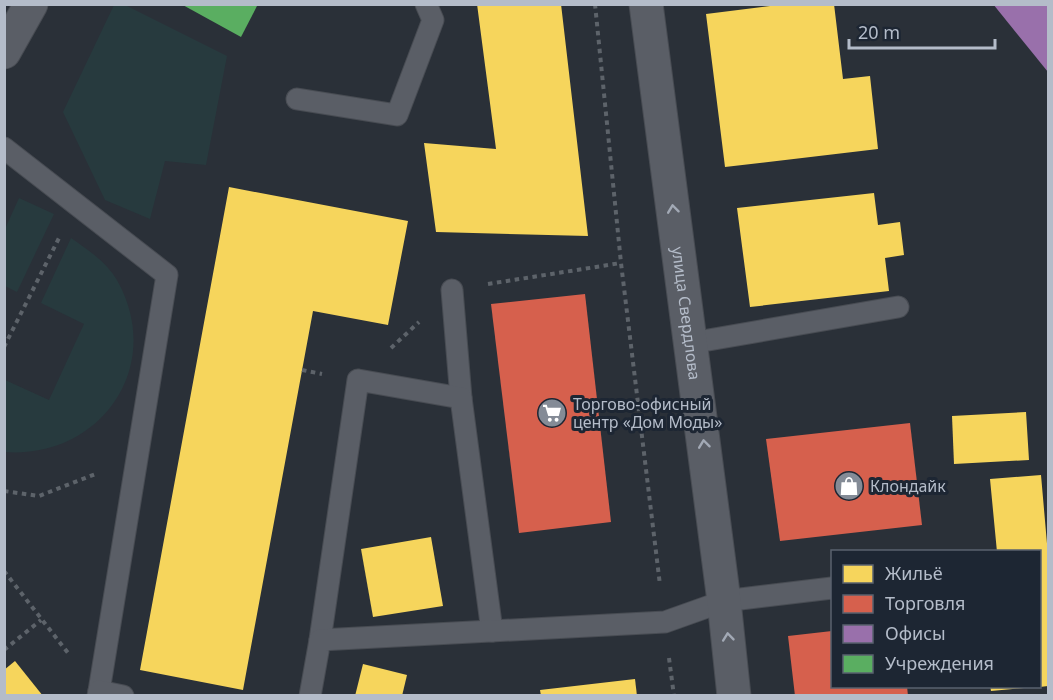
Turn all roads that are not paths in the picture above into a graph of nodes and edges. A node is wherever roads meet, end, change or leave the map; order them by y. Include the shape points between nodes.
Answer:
1 (31, 4) edge
2 (426, 4) edge
3 (646, 4) edge
4 (4, 52) edge
5 (297, 99) dead end
6 (4, 148) edge
7 (452, 290) dead end
8 (898, 307) dead end
9 (691, 343) junction
10 (461, 398) junction
11 (831, 588) edge
12 (724, 601) junction
13 (492, 631) junction
14 (320, 640) junction
15 (98, 693) edge
16 (123, 696) edge
17 (310, 696) edge
18 (734, 696) edge

1 - 4 street
2 - 5 lane via 433,20 397,115
9 -> 3 street, улица Свердлова
6 - 15 lane via 167,275
7 - 10 lane
8 - 9 lane
12 -> 9 street, улица Свердлова
10 - 13 lane
10 - 14 lane via 358,380
11 - 12 lane
12 - 13 lane via 665,622
18 -> 12 street, улица Свердлова
13 - 14 lane
14 - 17 lane
15 - 16 lane

